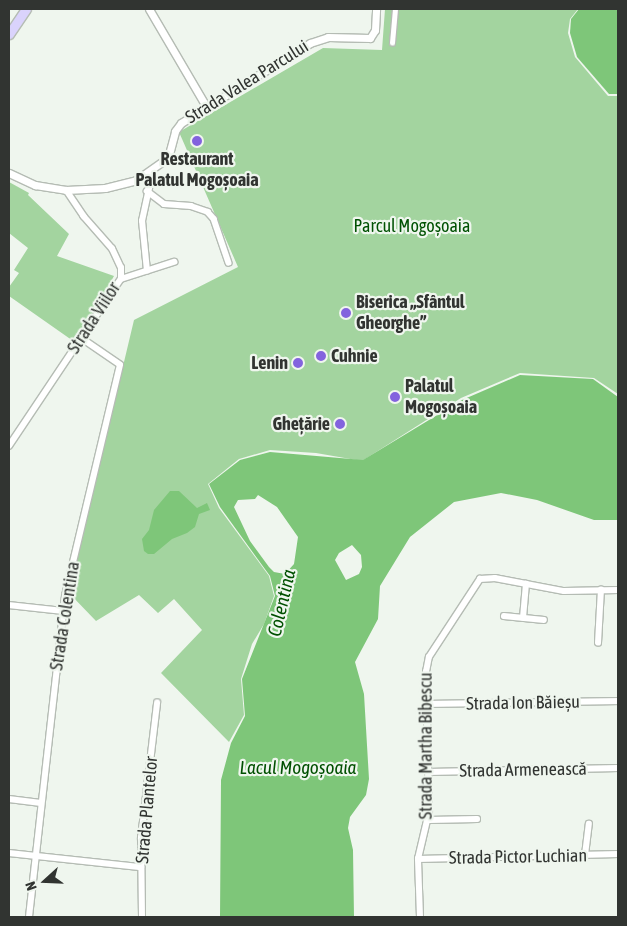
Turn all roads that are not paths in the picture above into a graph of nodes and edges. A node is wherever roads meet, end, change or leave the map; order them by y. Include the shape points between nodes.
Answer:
1 (26, 9) edge
2 (149, 9) edge
3 (376, 9) edge
4 (395, 9) edge
5 (9, 34) edge
6 (392, 43) dead end
7 (207, 108) junction
8 (153, 170) junction
9 (9, 173) edge
10 (66, 190) junction
11 (147, 191) junction
12 (174, 262) dead end
13 (229, 263) dead end
14 (146, 271) junction
15 (121, 279) junction
16 (82, 339) junction
17 (9, 446) edge
18 (526, 584) junction
19 (601, 590) junction
20 (618, 590) edge
21 (9, 605) edge
22 (62, 611) junction
23 (504, 616) dead end
24 (523, 618) junction
25 (544, 620) dead end
26 (598, 643) dead end
27 (618, 700) edge
28 (157, 703) dead end
29 (427, 704) junction
30 (618, 768) edge
31 (428, 772) junction
32 (9, 799) edge
33 (41, 803) junction
34 (477, 819) dead end
35 (429, 820) junction
36 (589, 824) dead end
37 (9, 853) edge
38 (618, 854) edge
39 (585, 855) junction
40 (34, 856) junction
41 (418, 859) junction
42 (141, 867) junction
43 (29, 917) edge
44 (142, 917) edge
45 (420, 917) edge

1 - 5 main road
2 - 7 street
3 - 7 street, Strada Valea Parcului via 370,38 328,37 316,40
4 - 6 street
7 - 8 street, Strada Valea Parcului via 178,126 169,156
8 - 10 street, Strada Valea Parcului via 121,185
8 - 11 street
9 - 10 street, Strada Valea Parcului via 34,185
10 - 15 street, Strada Viilor via 112,249 121,268
11 - 13 street via 164,204 191,206 208,212 214,219
11 - 14 street via 141,233
12 - 14 street
14 - 15 street
15 - 16 street, Strada Viilor
16 - 17 street, Strada Viilor
16 - 22 street, Strada Colentina via 120,365
18 - 19 street, Strada Martha Bibescu via 564,591
18 - 24 street
18 - 29 street, Strada Martha Bibescu via 488,578 475,584 427,662
19 - 20 street, Strada Martha Bibescu
19 - 26 street
21 - 22 street
22 - 33 street, Strada Colentina
23 - 24 street
24 - 25 street
27 - 29 street, Strada Ion Băieșu
28 - 42 street, Strada Plantelor via 141,838
29 - 31 street, Strada Martha Bibescu
30 - 31 street, Strada Armenească
31 - 35 street, Strada Martha Bibescu
32 - 33 street
33 - 40 street, Strada Colentina
34 - 35 street
35 - 41 street, Strada Martha Bibescu
36 - 39 street
37 - 40 street
38 - 39 street, Strada Pictor Luchian
39 - 41 street, Strada Pictor Luchian
40 - 42 street
40 - 43 street, Strada Colentina
41 - 45 street, Strada Martha Bibescu
42 - 44 street, Strada Plantelor

